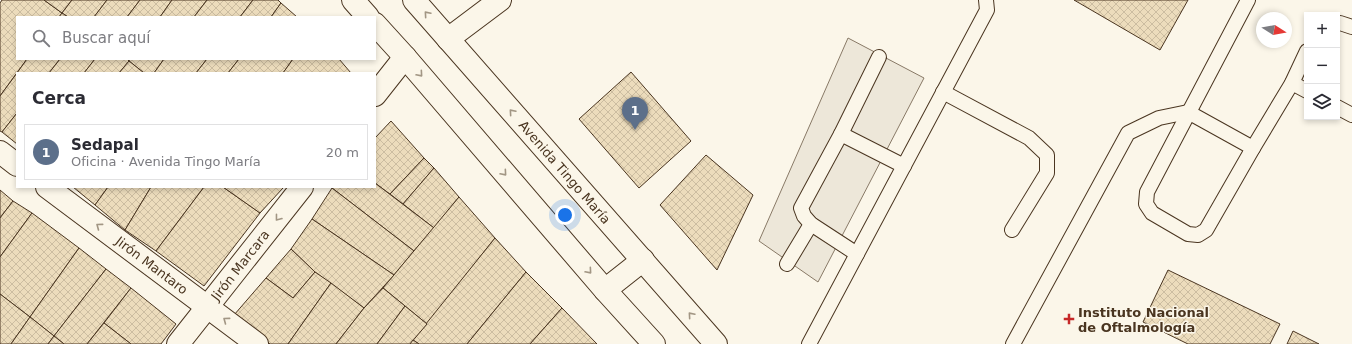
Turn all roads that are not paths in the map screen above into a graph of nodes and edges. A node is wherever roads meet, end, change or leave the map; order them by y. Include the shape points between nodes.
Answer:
1 (353, 0) edge
2 (414, 0) edge
3 (500, 0) edge
4 (986, 0) edge
5 (1248, 0) edge
6 (367, 16) edge
7 (1340, 23) edge
8 (376, 25) edge
9 (1352, 27) edge
10 (448, 39) junction
11 (405, 57) junction
12 (879, 57) dead end
13 (1304, 58) edge
14 (1292, 83) junction
15 (1304, 89) edge
16 (943, 92) junction
17 (376, 94) edge
18 (1340, 109) edge
19 (1188, 112) junction
20 (1352, 115) edge
21 (841, 134) junction
22 (1253, 148) junction
23 (0, 152) edge
24 (16, 164) edge
25 (904, 166) junction
26 (48, 188) edge
27 (301, 188) edge
28 (811, 224) junction
29 (1012, 230) dead end
30 (857, 254) junction
31 (643, 260) junction
32 (786, 264) dead end
33 (605, 290) junction
34 (208, 306) junction
35 (178, 344) edge
36 (257, 344) edge
37 (654, 344) edge
38 (716, 344) edge
39 (809, 344) edge
40 (1013, 344) edge

1 - 6 main road
10 -> 2 main road, Avenida Tingo María
3 - 10 main road
4 - 16 lane via 987,10
5 - 19 lane
7 - 9 lane
8 - 11 main road
31 -> 10 main road, Avenida Tingo María
11 - 17 main road
11 -> 33 main road
12 - 21 lane
13 - 14 lane
14 - 15 lane
14 - 22 lane
16 - 25 lane
16 - 29 lane via 1029,138 1046,155 1047,173
18 - 20 lane
19 - 22 lane
19 - 22 lane via 1147,192 1146,204 1152,213 1188,234 1198,235 1206,230
19 - 40 lane via 1158,118 1128,133
21 - 25 lane
21 - 28 lane via 801,208
23 - 24 main road
25 - 30 lane
34 -> 26 main road, Jirón Mantaro
27 -> 34 main road, Jirón Marcara
28 - 30 lane
28 - 32 lane
30 - 39 lane
31 - 33 main road
38 -> 31 main road, Avenida Tingo María
33 - 37 main road
34 - 35 main road, Jirón Marcara
36 -> 34 main road, Jirón Mantaro

